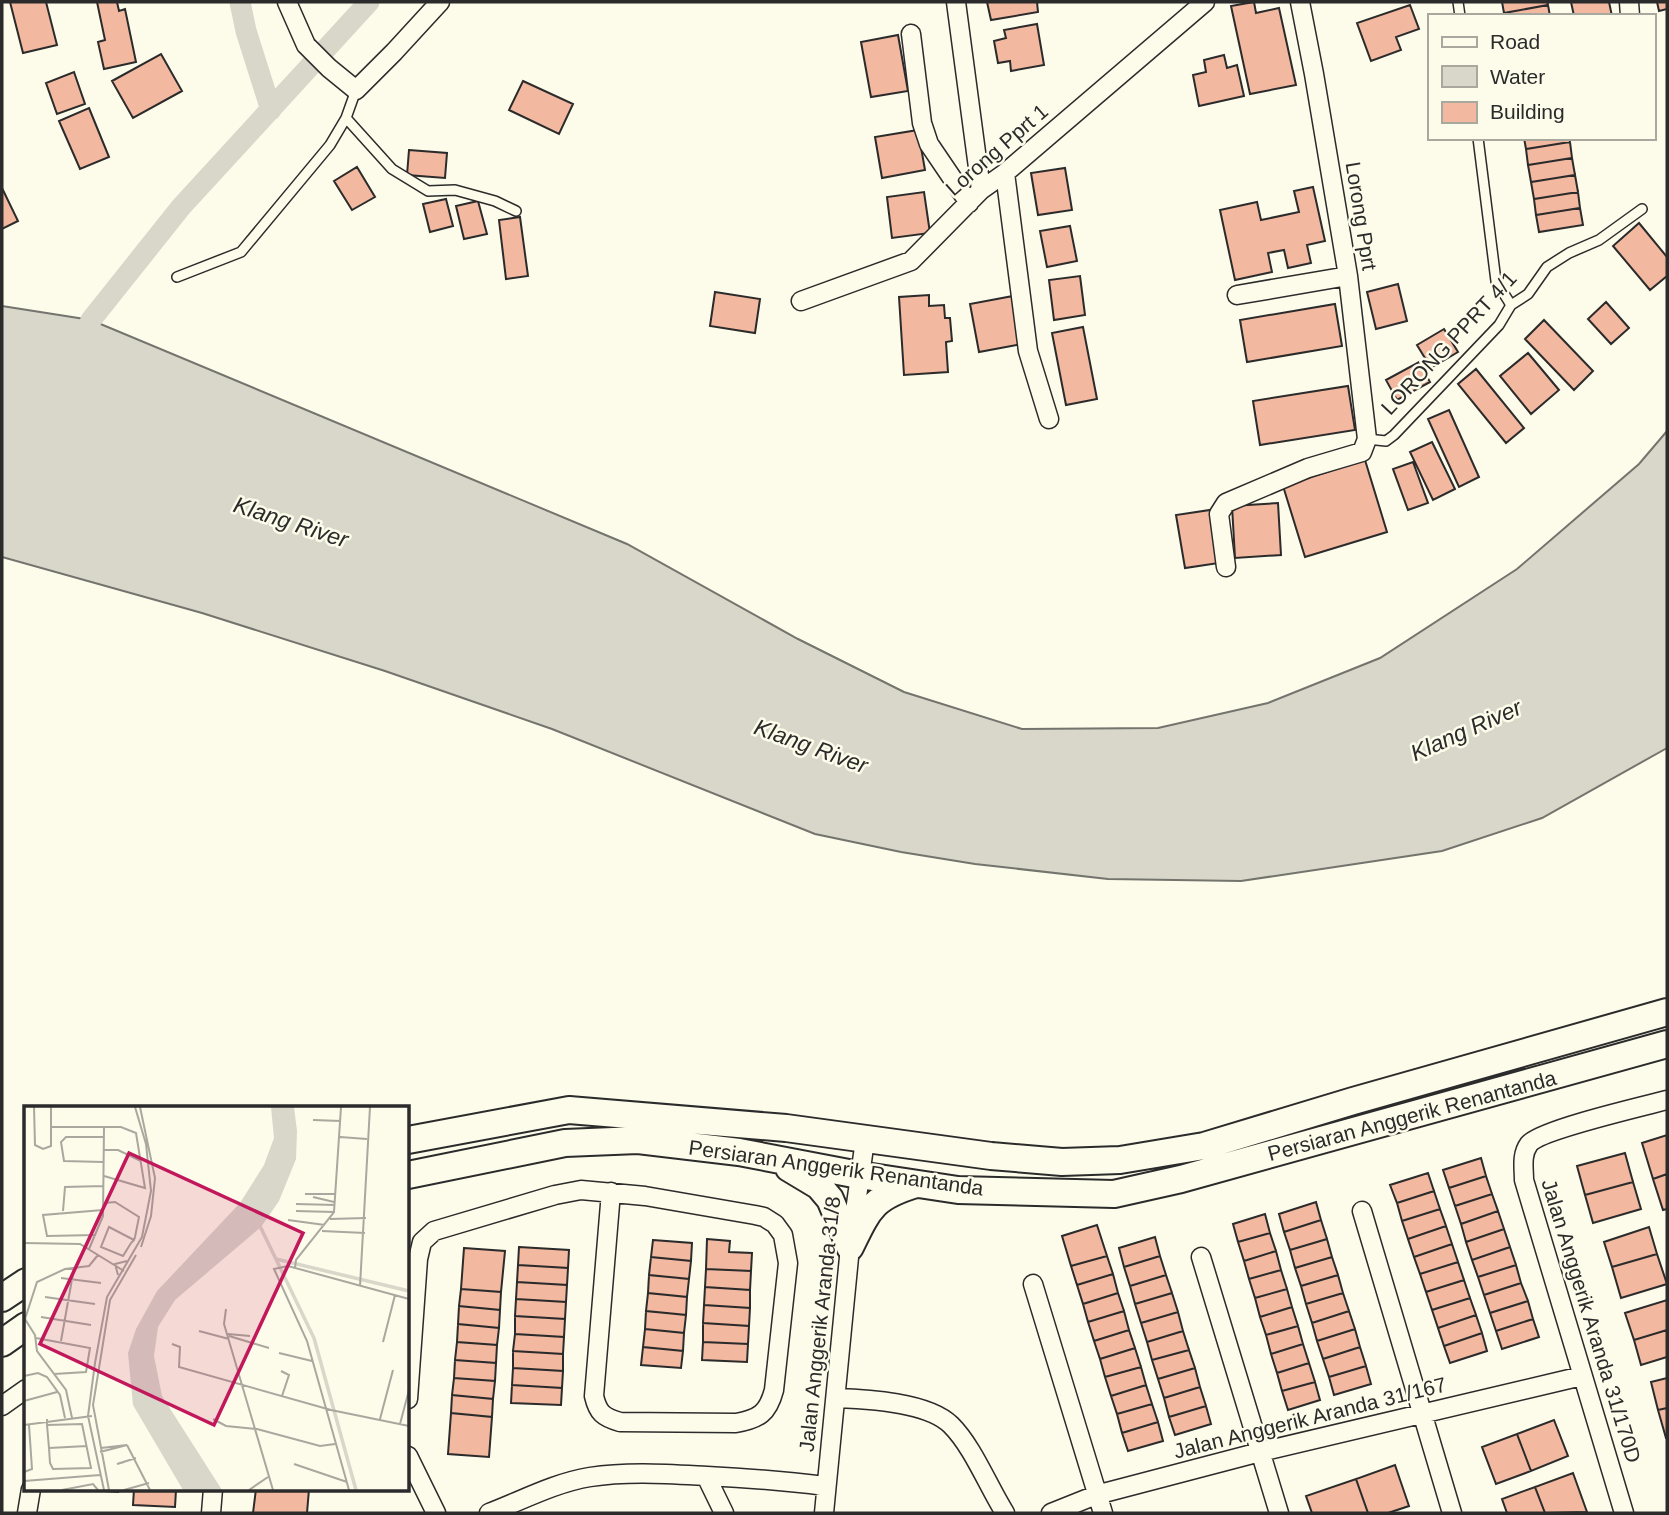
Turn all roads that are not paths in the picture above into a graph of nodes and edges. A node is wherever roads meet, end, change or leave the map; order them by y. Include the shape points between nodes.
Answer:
1 (287, 2) edge
2 (440, 2) edge
3 (956, 2) edge
4 (1205, 2) edge
5 (1300, 2) edge
6 (911, 34) dead end
7 (356, 90) junction
8 (346, 118) junction
9 (1478, 140) edge
10 (1004, 173) junction
11 (975, 197) junction
12 (1642, 209) dead end
13 (516, 211) dead end
14 (1348, 276) junction
15 (177, 277) dead end
16 (1237, 295) dead end
17 (801, 301) dead end
18 (1511, 305) junction
19 (1049, 419) dead end
20 (1367, 439) junction
21 (1226, 567) dead end
22 (1667, 1013) edge
23 (1667, 1044) edge
24 (1667, 1100) edge
25 (410, 1140) edge
26 (866, 1140) junction
27 (768, 1157) junction
28 (410, 1175) edge
29 (859, 1175) junction
30 (916, 1184) junction
31 (611, 1192) junction
32 (1362, 1211) dead end
33 (849, 1247) junction
34 (1201, 1257) dead end
35 (24, 1283) edge
36 (1033, 1284) dead end
37 (2, 1298) edge
38 (24, 1327) edge
39 (2, 1343) edge
40 (410, 1371) edge
41 (1582, 1376) junction
42 (24, 1398) edge
43 (836, 1398) junction
44 (2, 1406) edge
45 (1421, 1414) junction
46 (1260, 1452) junction
47 (410, 1460) edge
48 (706, 1476) junction
49 (825, 1486) junction
50 (31, 1490) edge
51 (213, 1490) edge
52 (1096, 1496) junction
53 (496, 1512) edge
54 (27, 1513) edge
55 (211, 1513) edge
56 (436, 1513) edge
57 (724, 1513) edge
58 (824, 1513) edge
59 (1005, 1513) edge
60 (1051, 1513) edge
61 (1103, 1513) edge
62 (1279, 1513) edge
63 (1452, 1513) edge
64 (1624, 1513) edge

1 - 7 street via 306,45
2 - 7 street
3 - 11 street
4 - 10 street, Lorong Pprt 1
5 - 14 street, Lorong Pprt
6 - 11 street via 922,123 929,144
7 - 8 lane
8 - 13 lane via 391,169 428,191 455,190
8 - 15 lane via 330,145 241,252
9 - 18 lane via 1496,281
10 - 11 street, Lorong Pprt 1
10 - 19 street via 1028,351
11 - 17 street, Lorong Pprt 1 via 911,261
12 - 18 lane, LORONG PPRT 4/1 via 1599,240 1547,267 1528,294
14 - 16 street
14 - 20 street, Lorong Pprt
18 - 20 lane, LORONG PPRT 4/1 via 1499,325 1394,435 1386,440
20 - 21 street, LORONG PPRT 4/1 via 1362,452 1308,468 1226,503 1219,513
22 - 26 main road, Persiaran Anggerik Renantanda via 1204,1146 1120,1160 1062,1162
23 - 30 main road, Persiaran Anggerik Renantanda via 1114,1194
24 - 41 street, Jalan Anggerik Aranda 31/170D via 1550,1132 1530,1142 1523,1155 1524,1180
25 - 26 main road, Persiaran Anggerik Renantanda via 569,1110 786,1128
26 - 29 street, Jalan Anggerik Aranda 31/8
27 - 28 main road, Persiaran Anggerik Renantanda via 638,1140 565,1143
27 - 29 main road, Persiaran Anggerik Renantanda
27 - 33 main road via 819,1186 830,1199
29 - 30 main road, Persiaran Anggerik Renantanda
29 - 33 street, Jalan Anggerik Aranda 31/8
30 - 33 main road via 874,1203
31 - 31 street via 764,1217 783,1235 788,1263 774,1390 771,1403 753,1420 620,1422 605,1418 598,1410 594,1396
31 - 40 street via 581,1190 555,1195 433,1231 422,1242 418,1259
32 - 45 street
33 - 43 street, Jalan Anggerik Aranda 31/8
34 - 46 street
35 - 37 main road
36 - 52 street
38 - 39 main road
41 - 45 street, Jalan Anggerik Aranda 31/167
41 - 64 street, Jalan Anggerik Aranda 31/170D
42 - 44 street
43 - 49 street, Jalan Anggerik Aranda 31/8
43 - 59 street via 924,1408 939,1415 963,1440
45 - 46 street, Jalan Anggerik Aranda 31/167
45 - 63 street
46 - 52 street, Jalan Anggerik Aranda 31/167
46 - 62 street
47 - 56 street
48 - 49 street
48 - 53 street via 590,1477 540,1490
48 - 57 street
49 - 58 street, Jalan Anggerik Aranda 31/8
50 - 54 street
51 - 55 street
52 - 60 street, Jalan Anggerik Aranda 31/167
52 - 61 street

